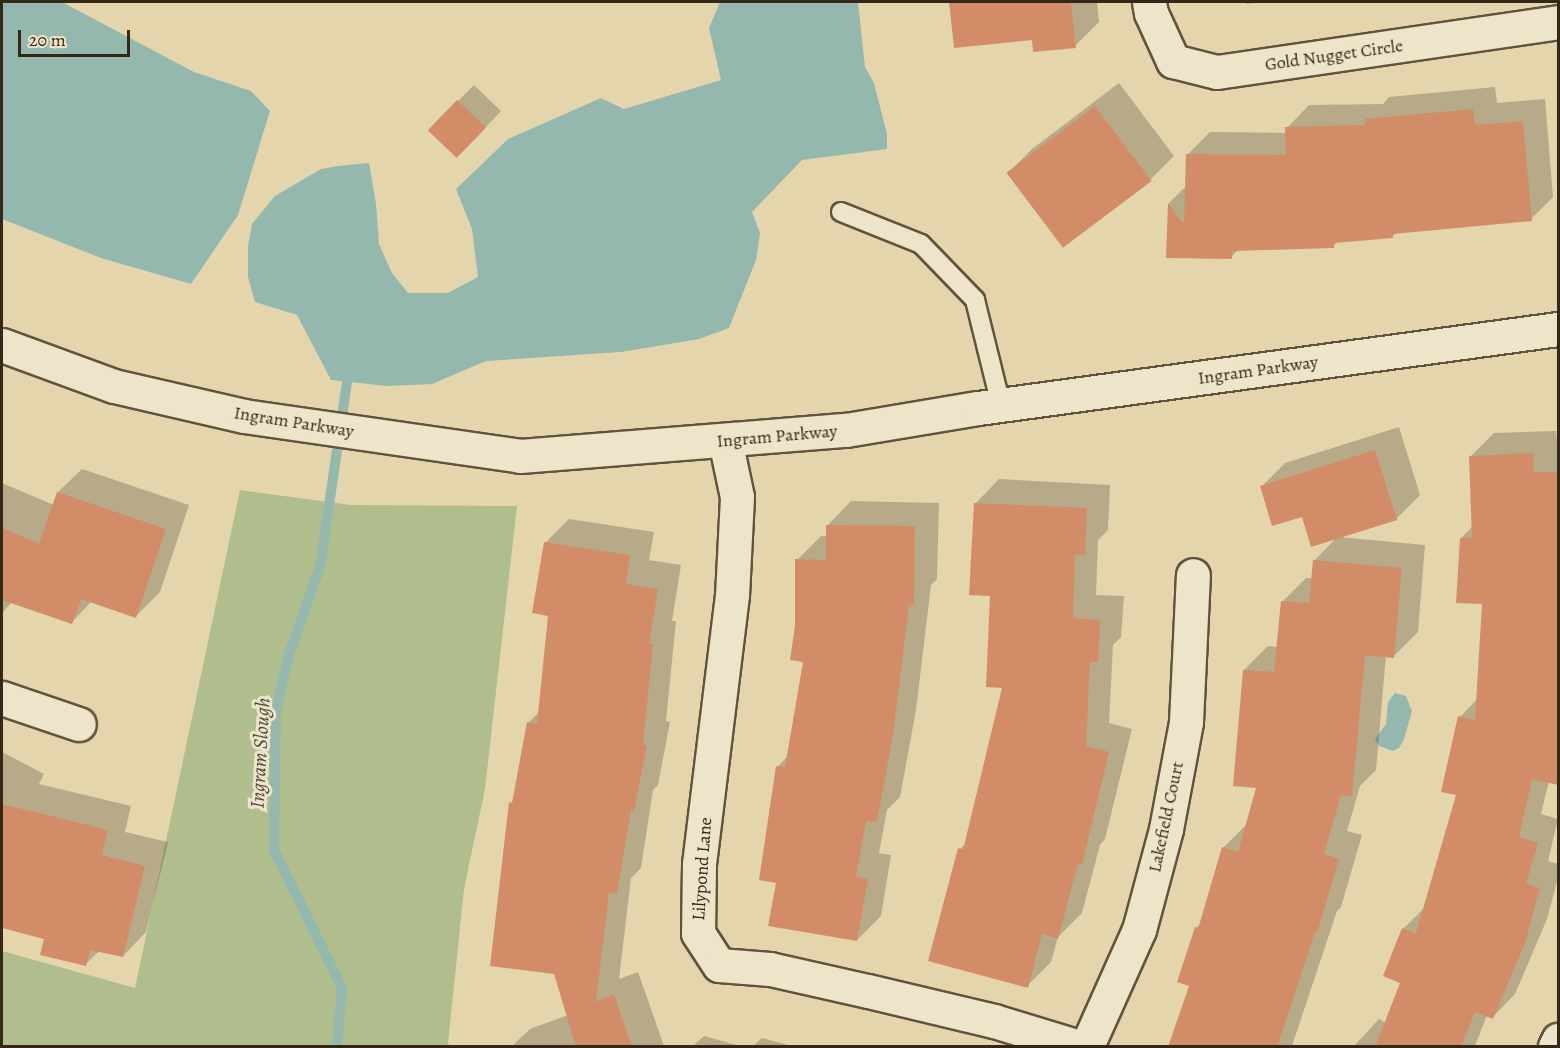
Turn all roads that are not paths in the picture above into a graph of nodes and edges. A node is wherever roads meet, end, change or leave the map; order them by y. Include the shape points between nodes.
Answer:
1 (1149, 2) edge
2 (1558, 22) edge
3 (841, 212) dead end
4 (1558, 329) edge
5 (2, 345) edge
6 (1001, 405) junction
7 (725, 440) junction
8 (1193, 575) dead end
9 (2, 698) edge
10 (79, 724) dead end
11 (1558, 1040) edge
12 (1076, 1047) edge
13 (1087, 1047) edge
14 (1555, 1047) edge

1 - 2 street, Gold Nugget Circle via 1173,61 1217,72
3 - 6 lane via 921,244 975,300
4 - 6 street, Ingram Parkway
5 - 7 street, Ingram Parkway via 114,386 244,416 520,456
6 - 7 street, Ingram Parkway via 846,430
7 - 12 street, Lilypond Lane via 737,497 733,584 699,864 698,933 719,964 770,969 868,991 993,1021
8 - 13 street, Lakefield Court via 1186,722 1166,829 1139,930
9 - 10 street
11 - 14 street

